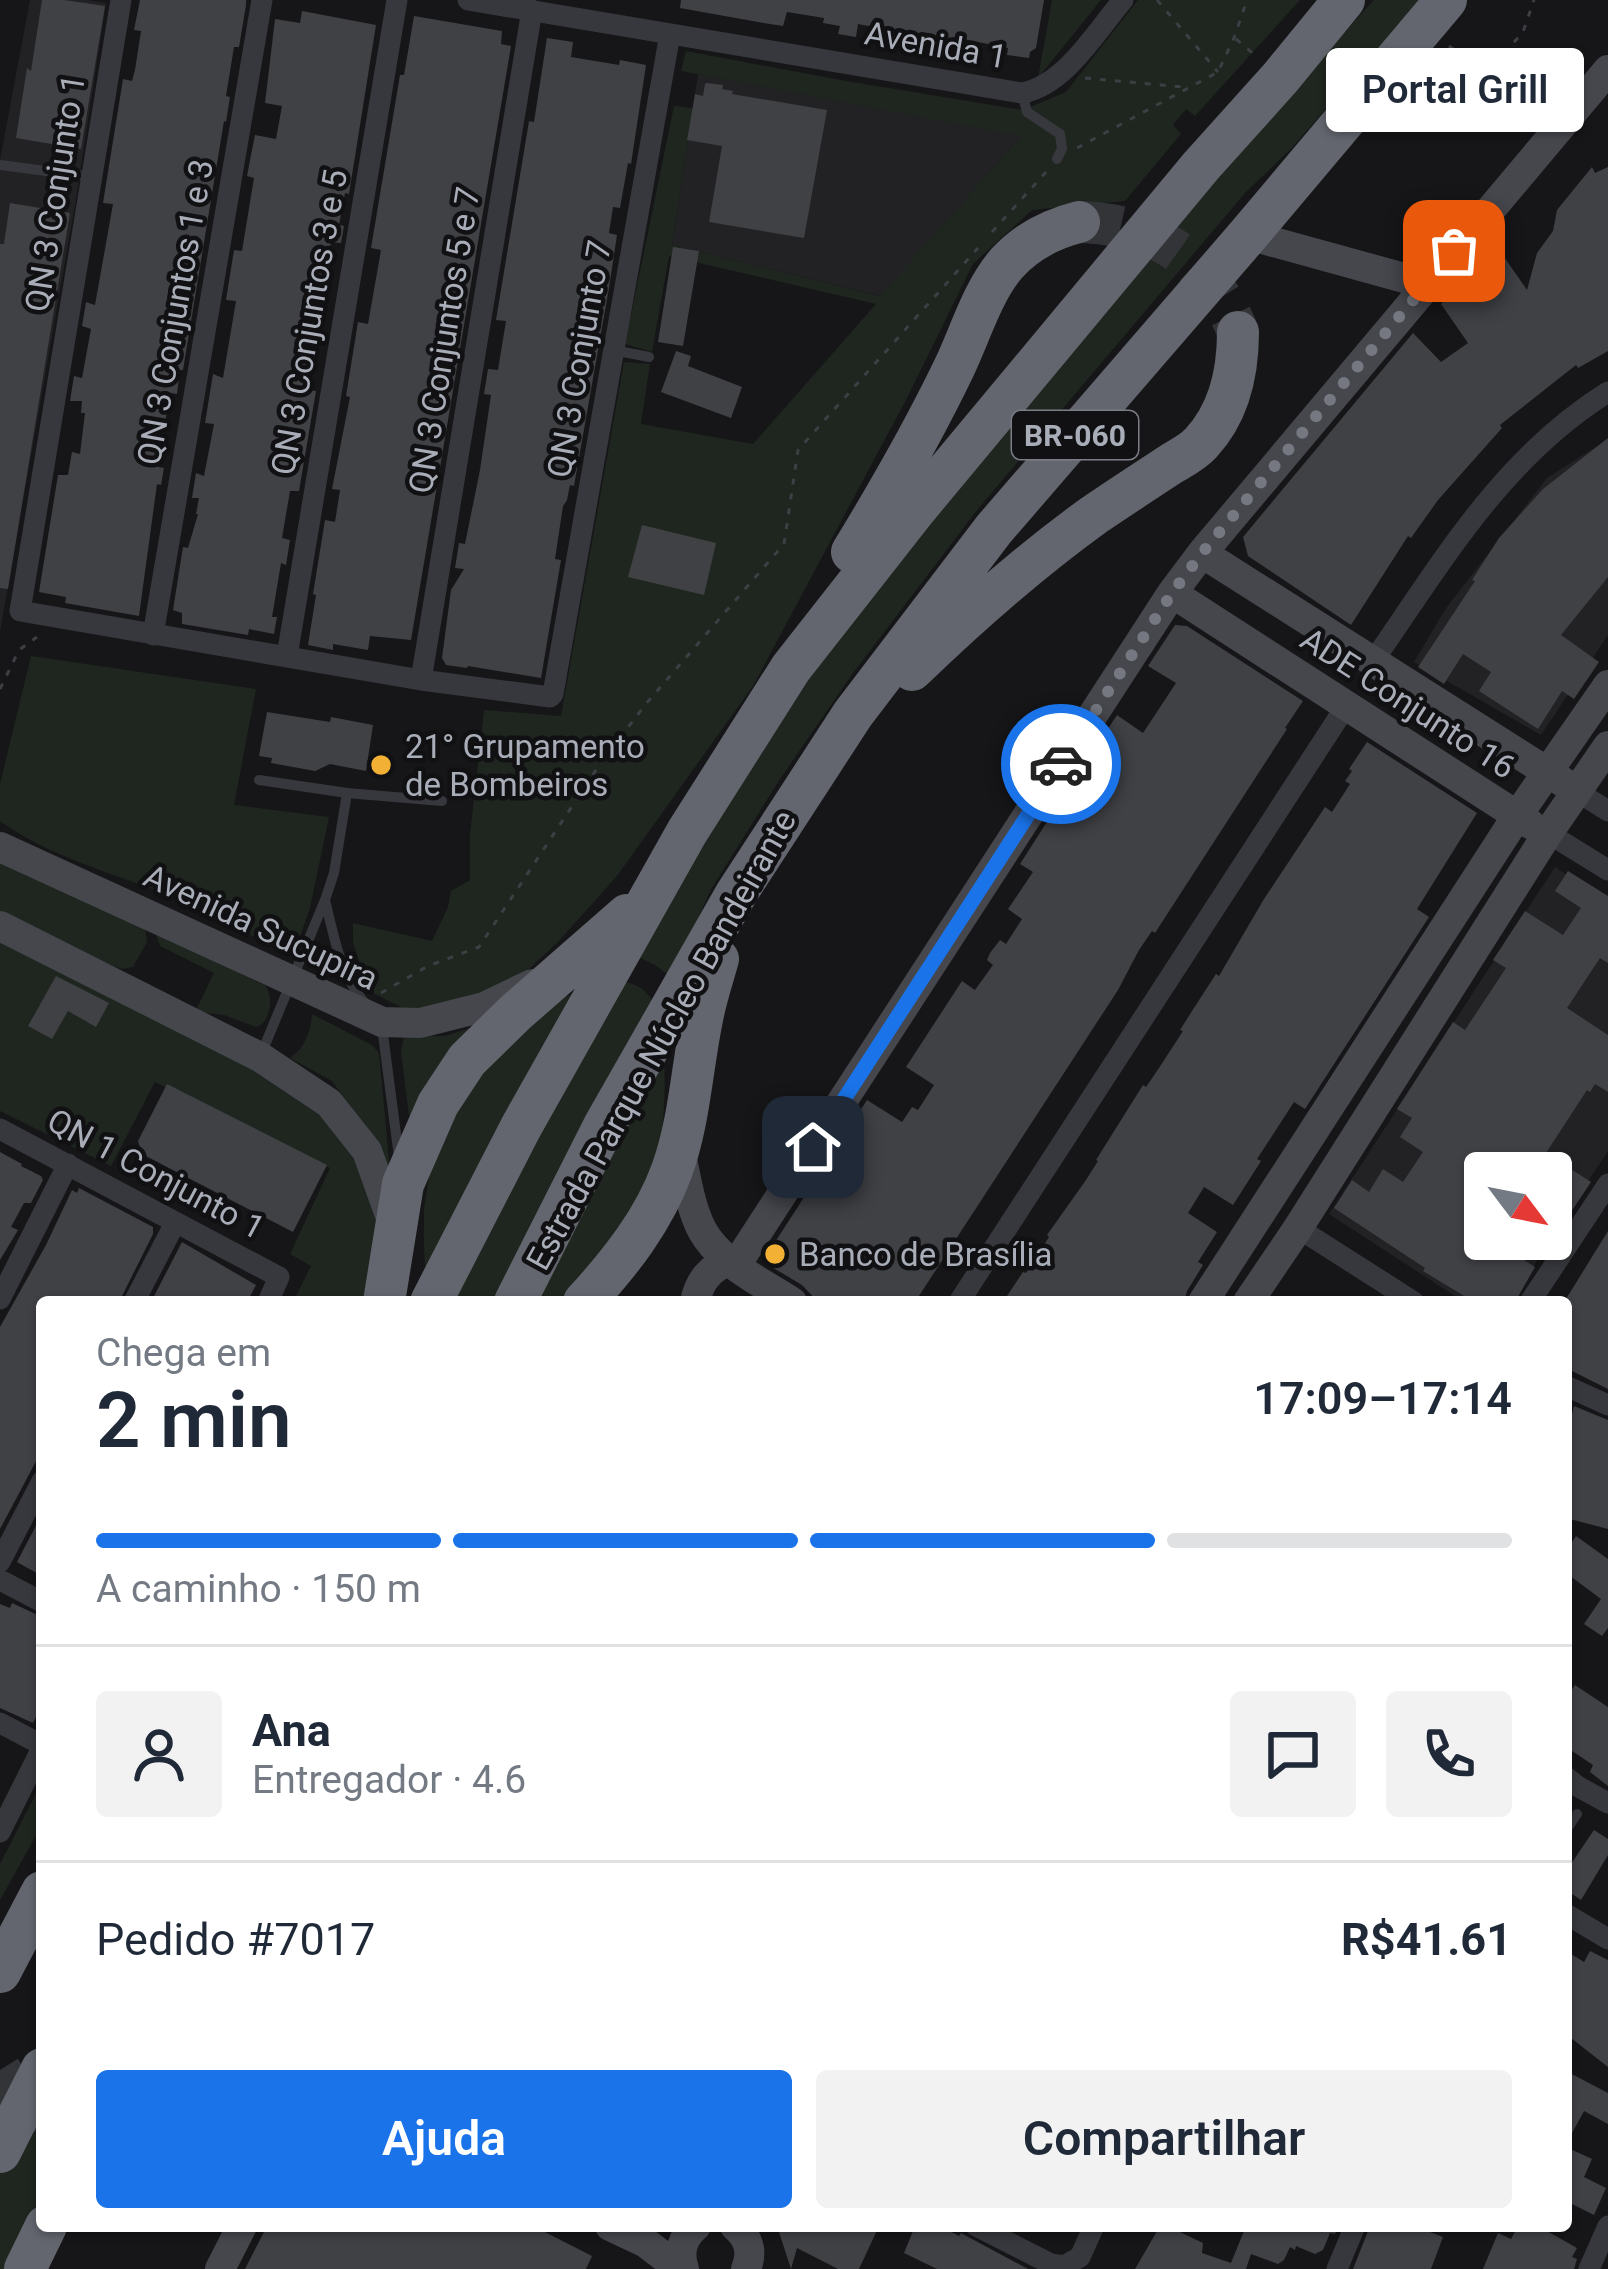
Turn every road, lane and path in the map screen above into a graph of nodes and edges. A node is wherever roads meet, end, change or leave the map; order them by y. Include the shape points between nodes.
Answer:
1 (121, 0) edge
2 (262, 0) edge
3 (397, 0) edge
4 (468, 0) edge
5 (1123, 0) edge
6 (1157, 0) edge
7 (1247, 0) edge
8 (1344, 0) edge
9 (1446, 0) edge
10 (1534, 0) edge
11 (532, 10) junction
12 (670, 34) junction
13 (1608, 70) edge
14 (1218, 72) junction
15 (1485, 75) dead end
16 (1060, 76) junction
17 (1188, 88) junction
18 (1030, 91) junction
19 (1057, 159) junction
20 (0, 165) edge
21 (92, 177) junction
22 (1079, 222) tunnel mouth
23 (1248, 235) junction
24 (1426, 284) junction
25 (1238, 332) tunnel mouth
26 (613, 350) junction
27 (649, 357) dead end
28 (1608, 392) edge
29 (1202, 553) junction
30 (1172, 593) junction
31 (62, 618) junction
32 (153, 635) junction
33 (287, 656) junction
34 (1372, 663) junction
35 (791, 668) junction
36 (422, 680) junction
37 (1608, 686) edge
38 (0, 688) edge
39 (1346, 706) junction
40 (853, 714) junction
41 (1608, 746) edge
42 (1548, 772) junction
43 (259, 780) dead end
44 (1578, 792) junction
45 (347, 793) junction
46 (442, 802) dead end
47 (1608, 811) edge
48 (1517, 816) junction
49 (1548, 833) junction
50 (0, 847) edge
51 (1604, 860) edge
52 (655, 890) junction
53 (736, 895) junction
54 (325, 901) junction
55 (0, 926) edge
56 (565, 969) junction
57 (292, 981) junction
58 (373, 1012) junction
59 (260, 1057) junction
60 (0, 1129) edge
61 (680, 1146) junction
62 (68, 1164) junction
63 (403, 1184) junction
64 (1608, 1184) edge
65 (175, 1223) junction
66 (1298, 1228) junction
67 (394, 1229) junction
68 (736, 1266) junction
69 (137, 1296) edge
70 (271, 1296) edge
71 (385, 1296) edge
72 (434, 1296) edge
73 (518, 1296) edge
74 (589, 1296) edge
75 (697, 1296) edge
76 (738, 1296) edge
77 (783, 1296) edge
78 (962, 1296) edge
79 (1207, 1296) edge
80 (1252, 1296) edge
81 (1405, 1296) edge
82 (1534, 1296) edge
83 (0, 1299) edge
84 (1572, 1389) edge
85 (1608, 1405) edge
86 (36, 1493) edge
87 (0, 1562) edge
88 (0, 1580) edge
89 (36, 1599) edge
90 (0, 1723) edge
91 (36, 1743) edge
92 (36, 1758) edge
93 (1572, 1782) edge
94 (1608, 1803) edge
95 (1577, 1814) dead end
96 (1572, 1821) edge
97 (0, 1832) edge
98 (36, 1903) edge
99 (1572, 1918) edge
100 (1608, 1939) edge
101 (0, 1972) edge
102 (36, 2081) edge
103 (0, 2152) edge
104 (1608, 2226) edge
105 (43, 2232) edge
106 (239, 2232) edge
107 (691, 2232) edge
108 (988, 2232) edge
109 (1091, 2232) edge
110 (1352, 2232) edge
111 (656, 2235) edge
112 (25, 2269) edge
113 (220, 2269) edge
114 (682, 2269) edge
115 (1337, 2269) edge
116 (1589, 2269) edge

1 - 21 street, QN 3 Conjunto 1
2 - 32 street, QN 3 Conjuntos 1 e 3
3 - 33 street, QN 3 Conjuntos 3 e 5
4 - 11 street, Avenida 1
5 - 16 street
6 - 14 path
7 - 14 path
8 - 35 highway, BR-060
9 - 23 highway, Estrada Parque Núcleo Bandeirante / BR-060
10 - 15 path via 1523,32
11 - 12 street, Avenida 1
11 - 36 street, QN 3 Conjuntos 5 e 7
12 - 18 street, Avenida 1
12 - 26 street, QN 3 Conjunto 7
13 - 24 street
14 - 17 path
16 - 17 path
16 - 18 street
17 - 19 path
18 - 19 lane via 1027,112 1060,134
19 - 58 path via 798,450 784,544 645,705 478,947 428,966
20 - 21 lane
21 - 31 street, QN 3 Conjunto 1 via 20,611
22 - 35 highway via 1033,241 994,281 912,452 800,634
23 - 24 street
23 - 40 highway, Estrada Parque Núcleo Bandeirante / BR-060 via 994,529
24 - 29 street
25 - 40 highway via 1229,393 1198,446 1094,515
26 - 27 lane
26 - 36 street, QN 3 Conjunto 7 via 552,696
28 - 34 street via 1519,462
29 - 30 street
29 - 34 street, ADE Conjunto 16
30 - 39 street, ADE Conjunto 16
30 - 68 street
31 - 32 street
31 - 38 path via 19,650
32 - 33 street
33 - 36 street
34 - 42 street, ADE Conjunto 16
35 - 52 highway, BR-060
37 - 42 street
39 - 48 street, ADE Conjunto 16
39 - 78 street
40 - 53 highway, Estrada Parque Núcleo Bandeirante / BR-060
41 - 44 street
42 - 44 street, ADE Conjunto 16
42 - 48 street
43 - 45 lane
44 - 47 street, ADE Conjunto 16
44 - 49 street
45 - 46 lane
45 - 54 lane
48 - 49 street, ADE Conjunto 16
48 - 79 street
49 - 51 street, ADE Conjunto 16
49 - 66 street
50 - 57 street, Avenida Sucupira
52 - 56 highway
52 - 72 highway, BR-060
53 - 61 highway via 703,1013
53 - 73 highway, Estrada Parque Núcleo Bandeirante / BR-060
54 - 57 lane
54 - 58 lane via 346,974
55 - 59 street
56 - 58 street, Avenida Sucupira via 484,1007 420,1023
56 - 63 highway via 467,1060
57 - 58 street, Avenida Sucupira
57 - 59 lane
58 - 63 lane
59 - 67 street via 329,1103 353,1132
60 - 62 street, QN 1 Conjunto 1
61 - 68 street via 695,1215 712,1246
61 - 74 highway via 654,1210
62 - 65 street, QN 1 Conjunto 1
62 - 83 street
63 - 67 highway
64 - 82 street
65 - 69 street
65 - 70 street, QN 1 Conjunto 1 via 279,1278
66 - 80 street
66 - 81 street
67 - 71 highway
68 - 75 street via 714,1267
68 - 76 street via 744,1282
68 - 77 street
84 - 85 street
86 - 87 street
88 - 89 street
90 - 91 street
92 - 97 street
93 - 94 street
95 - 96 lane
98 - 101 highway
99 - 100 street
102 - 103 highway
104 - 116 street
105 - 112 highway
106 - 113 street
107 - 114 street
108 - 109 street via 1064,2266 1080,2257
110 - 115 street
111 - 114 street

